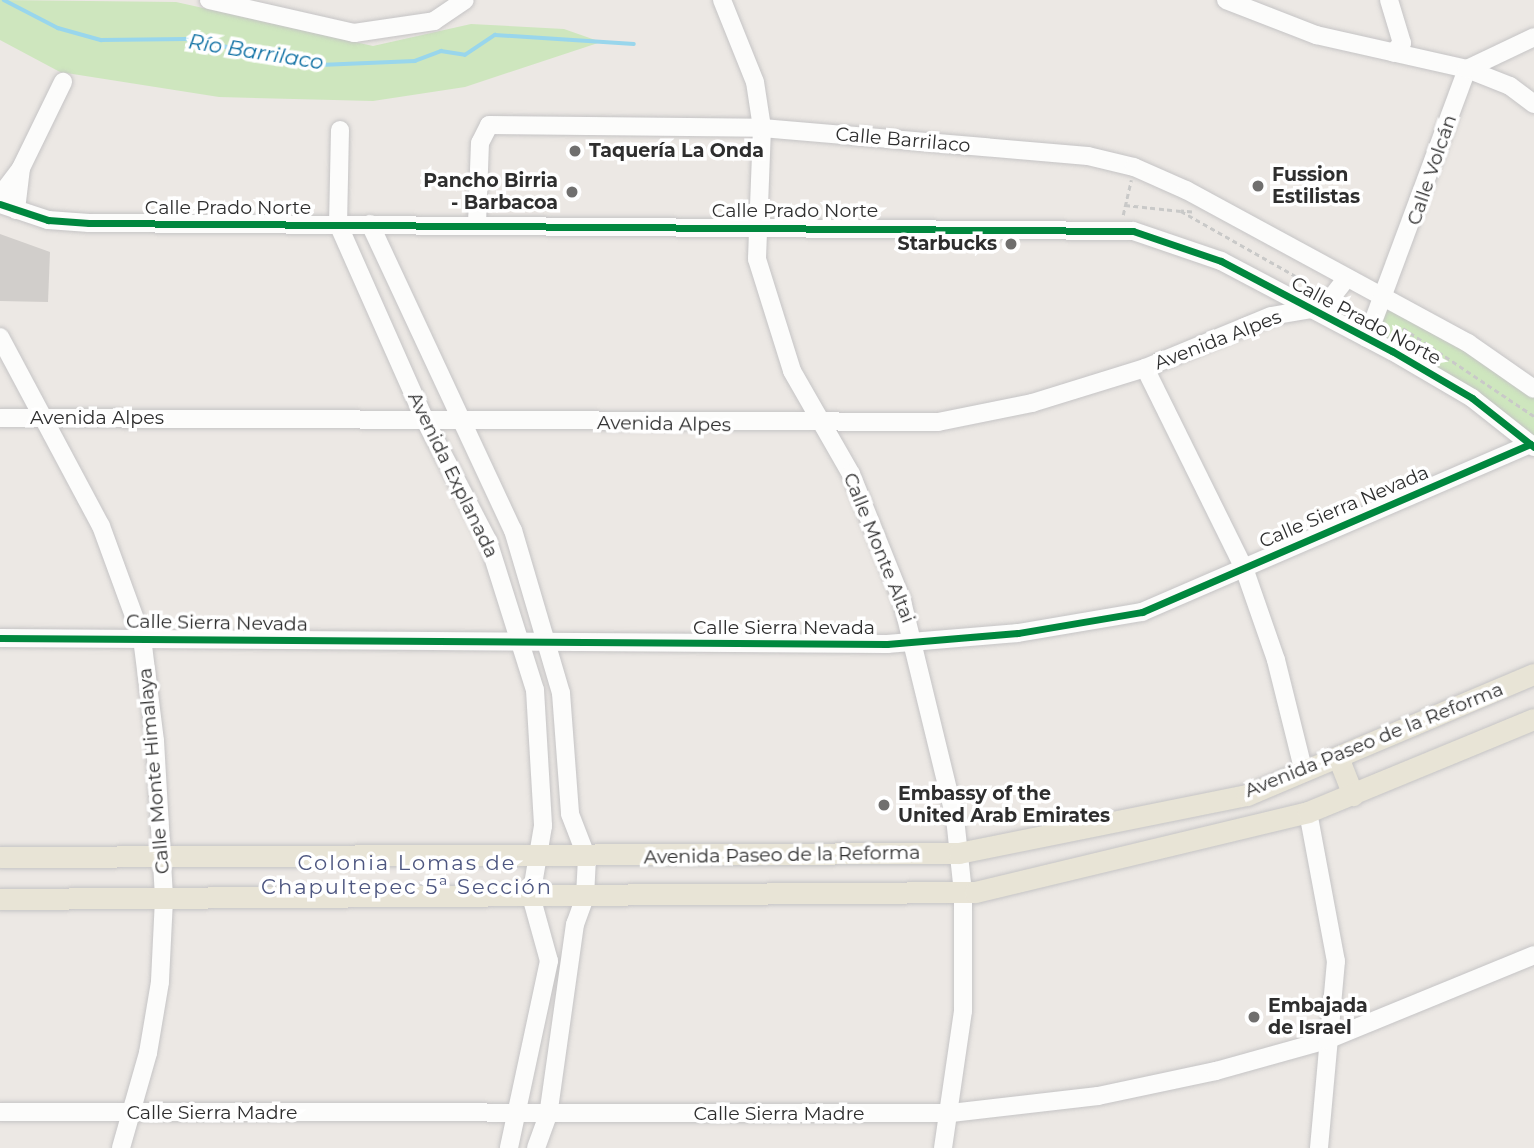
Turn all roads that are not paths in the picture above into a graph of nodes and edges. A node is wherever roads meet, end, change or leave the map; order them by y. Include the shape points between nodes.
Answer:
1 (209, 0) edge
2 (465, 0) edge
3 (722, 0) edge
4 (1389, 0) edge
5 (1231, 1) edge
6 (266, 6) edge
7 (1534, 37) edge
8 (1393, 53) junction
9 (1468, 69) junction
10 (63, 82) dead end
11 (1534, 104) edge
12 (762, 128) junction
13 (340, 130) dead end
14 (21, 168) junction
15 (0, 196) edge
16 (8, 207) edge
17 (338, 223) junction
18 (477, 223) junction
19 (370, 224) junction
20 (757, 228) junction
21 (1347, 278) junction
22 (1386, 299) junction
23 (1313, 303) junction
24 (0, 337) edge
25 (1367, 338) junction
26 (1145, 369) junction
27 (1534, 389) edge
28 (0, 418) edge
29 (44, 418) junction
30 (425, 420) junction
31 (461, 421) junction
32 (821, 426) junction
33 (1532, 445) edge
34 (1244, 568) junction
35 (0, 638) edge
36 (142, 638) junction
37 (523, 642) junction
38 (550, 643) junction
39 (916, 644) junction
40 (1534, 674) edge
41 (1534, 719) edge
42 (1338, 757) junction
43 (1304, 772) junction
44 (1272, 785) junction
45 (1353, 794) junction
46 (1308, 812) junction
47 (1281, 820) junction
48 (959, 853) junction
49 (163, 855) junction
50 (0, 857) edge
51 (537, 858) junction
52 (587, 858) junction
53 (962, 893) junction
54 (531, 896) junction
55 (585, 897) junction
56 (0, 899) edge
57 (164, 899) junction
58 (1534, 955) edge
59 (1327, 1040) junction
60 (0, 1112) edge
61 (132, 1112) junction
62 (951, 1113) junction
63 (519, 1114) junction
64 (548, 1115) junction
65 (121, 1148) edge
66 (509, 1148) edge
67 (536, 1148) edge
68 (943, 1148) edge
69 (1319, 1148) edge

1 - 6 street
2 - 6 street via 434,21 354,33
3 - 12 street, Calle Monte Altai via 755,82
4 - 8 street via 1402,43
5 - 8 street via 1316,35
7 - 9 street
8 - 9 street
9 - 11 street via 1510,86
9 - 22 street, Calle Volcán
10 - 14 street
12 - 18 street, Calle Barrilaco via 489,124 480,143
12 - 20 street, Calle Monte Altai
12 - 21 street, Calle Barrilaco via 1088,156 1134,167
13 - 17 street
14 - 15 street
14 - 16 street
16 - 17 street, Calle Prado Norte via 89,223
17 - 19 street, Calle Prado Norte
17 - 30 street, Avenida Explanada
18 - 19 street, Calle Prado Norte
18 - 20 street, Calle Prado Norte
19 - 31 street, Avenida Explanada
20 - 23 street, Calle Prado Norte via 1120,230 1174,240
20 - 32 street, Calle Monte Altai via 757,259 792,371
21 - 22 street, Calle Barrilaco
21 - 23 street via 1332,301
22 - 25 street, Calle Volcán
22 - 27 street, Calle Prado Norte via 1408,320 1468,343
23 - 25 street, Calle Prado Norte
23 - 26 street, Avenida Alpes
24 - 29 street, Calle Monte Himalaya
25 - 33 street, Calle Prado Norte via 1472,398
26 - 32 street, Avenida Alpes via 1032,403 938,422
26 - 34 street
28 - 29 street, Avenida Alpes
29 - 30 street, Avenida Alpes
29 - 36 street, Calle Monte Himalaya via 101,526
30 - 31 street, Avenida Alpes
30 - 37 street, Avenida Explanada via 488,541
31 - 32 street, Avenida Alpes
31 - 38 street, Avenida Explanada via 513,530
32 - 39 street, Calle Monte Altai via 851,474
33 - 34 street, Calle Sierra Nevada
34 - 39 street, Calle Sierra Nevada via 1142,612
34 - 43 street via 1276,660
35 - 36 street, Calle Sierra Nevada
36 - 37 street, Calle Sierra Nevada
36 - 49 street, Calle Monte Himalaya
37 - 38 street, Calle Sierra Nevada
37 - 51 street, Avenida Explanada via 542,746 543,826
38 - 39 street, Calle Sierra Nevada
38 - 52 street, Avenida Explanada via 568,741 570,814
39 - 48 street, Calle Monte Altai
40 - 42 main road, Avenida Paseo de la Reforma
41 - 45 main road, Avenida Paseo de la Reforma
42 - 43 main road, Avenida Paseo de la Reforma
42 - 45 main road
43 - 44 main road, Avenida Paseo de la Reforma
44 - 47 main road
44 - 48 main road, Avenida Paseo de la Reforma via 1247,795
45 - 46 main road, Avenida Paseo de la Reforma
46 - 47 main road, Avenida Paseo de la Reforma
46 - 59 street via 1336,961
47 - 53 main road, Avenida Paseo de la Reforma
48 - 52 main road, Avenida Paseo de la Reforma
48 - 53 street, Calle Monte Altai
49 - 50 main road, Avenida Paseo de la Reforma
49 - 51 main road, Avenida Paseo de la Reforma
49 - 57 street, Calle Monte Himalaya
51 - 52 main road, Avenida Paseo de la Reforma
51 - 54 street, Avenida Explanada
52 - 55 street, Avenida Explanada
53 - 55 main road, Avenida Paseo de la Reforma
53 - 62 street, Calle Monte Altai via 963,1011
54 - 55 main road, Avenida Paseo de la Reforma
54 - 57 main road, Avenida Paseo de la Reforma
54 - 63 street, Avenida Explanada via 549,961
55 - 64 street, Avenida Explanada via 575,924
56 - 57 main road, Avenida Paseo de la Reforma
57 - 61 street, Calle Monte Himalaya via 160,982
58 - 59 street, Calle Sierra Madre
59 - 62 street, Calle Sierra Madre via 1098,1096
59 - 69 street
60 - 61 street, Calle Sierra Madre
61 - 63 street, Calle Sierra Madre
61 - 65 street, Calle Monte Himalaya
62 - 64 street, Calle Sierra Madre
62 - 68 street, Calle Monte Altai
63 - 64 street, Calle Sierra Madre
63 - 66 street, Avenida Explanada
64 - 67 street, Avenida Explanada

